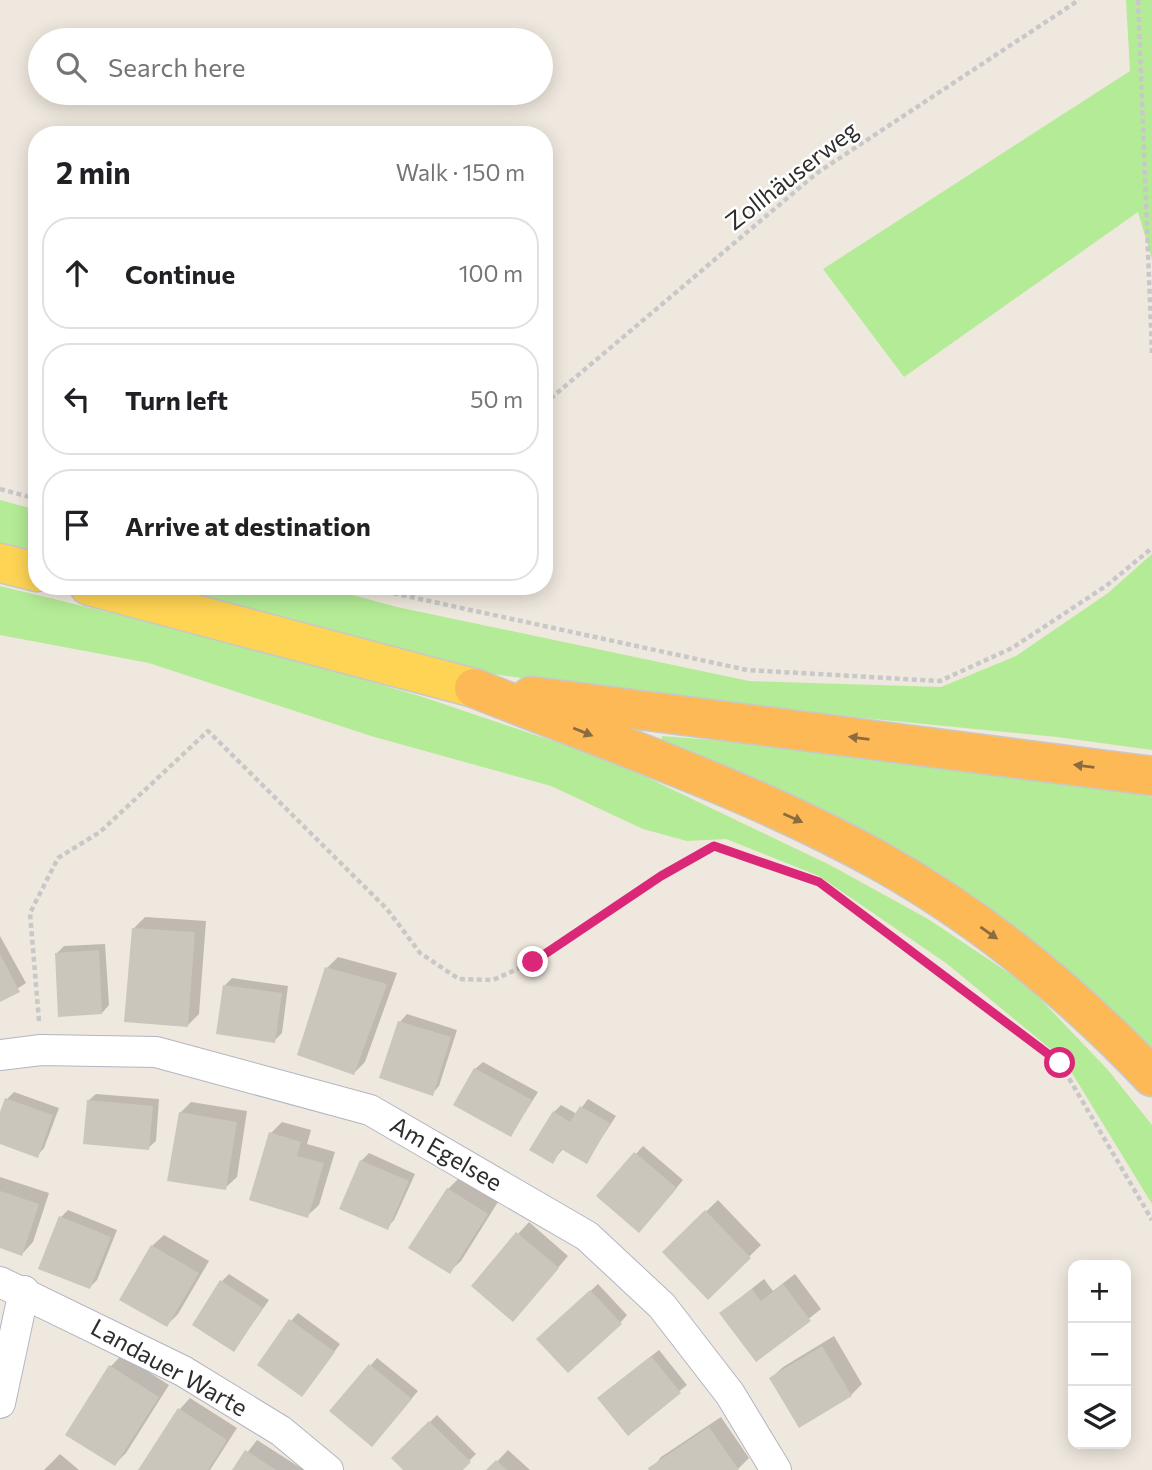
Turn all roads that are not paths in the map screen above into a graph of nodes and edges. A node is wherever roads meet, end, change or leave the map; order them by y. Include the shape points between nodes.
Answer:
1 (0, 562) edge
2 (28, 570) edge
3 (123, 595) edge
4 (474, 688) junction
5 (1152, 776) edge
6 (0, 1055) edge
7 (1152, 1077) edge
8 (12, 1287) edge
9 (0, 1403) edge
10 (328, 1470) edge
11 (776, 1470) edge

1 - 2 main road
3 - 4 main road
5 -> 4 highway
4 -> 7 highway via 749,799 884,864 1031,963
6 - 11 street, Am Egelsee via 41,1050 156,1052 370,1110 587,1236 662,1306 730,1394
8 - 9 street
8 - 10 street, Landauer Warte via 183,1371 281,1431

